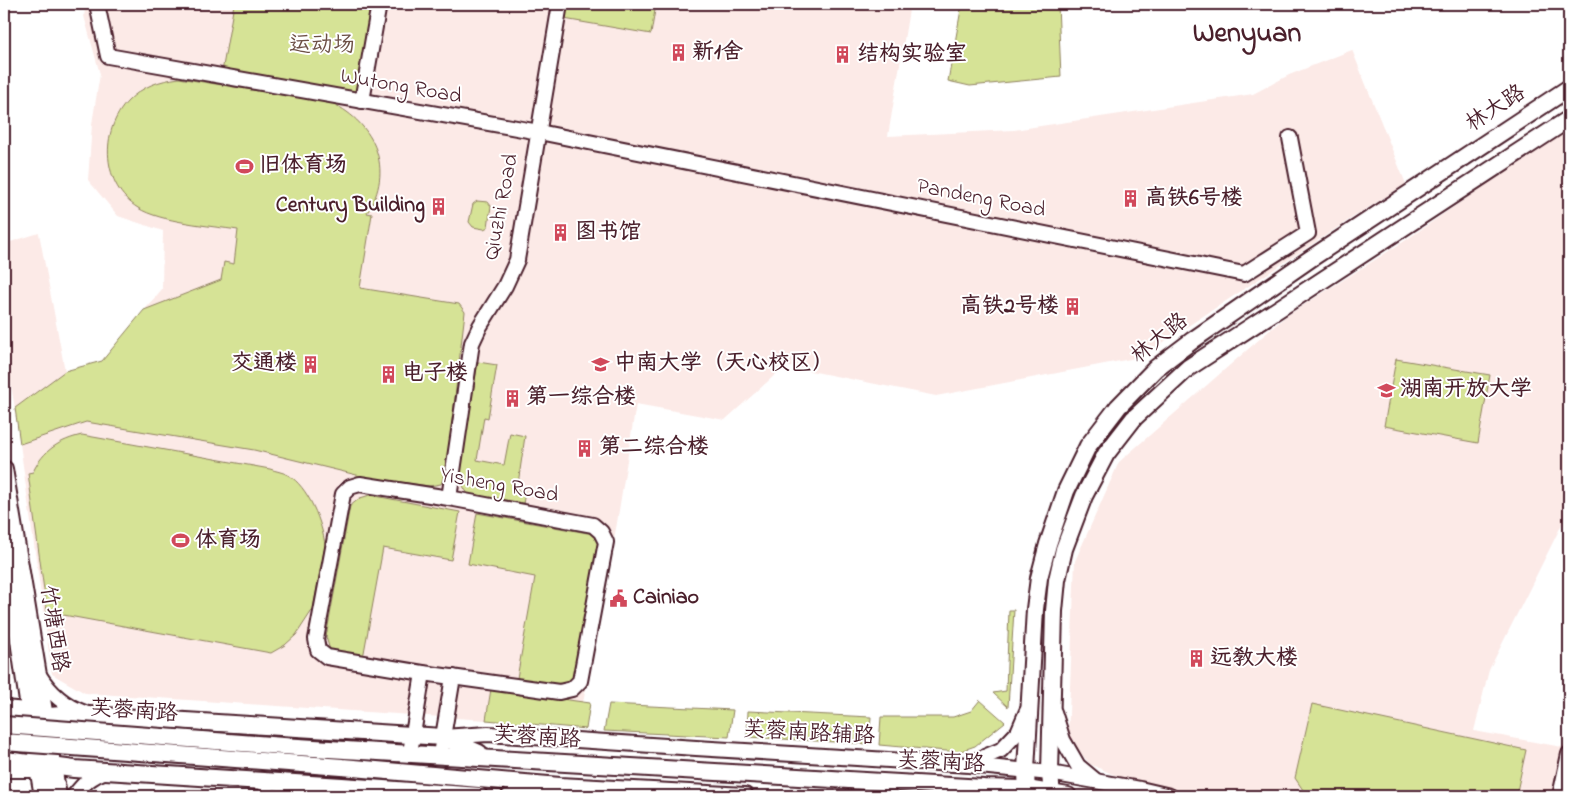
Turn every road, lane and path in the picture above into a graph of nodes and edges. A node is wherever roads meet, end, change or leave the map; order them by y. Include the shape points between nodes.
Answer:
1 (97, 4) edge
2 (379, 4) edge
3 (560, 4) edge
4 (1569, 88) edge
5 (362, 102) junction
6 (1569, 119) edge
7 (539, 132) junction
8 (1290, 138) dead end
9 (4, 469) edge
10 (449, 498) junction
11 (4, 538) edge
12 (30, 672) junction
13 (423, 673) junction
14 (453, 677) junction
15 (1030, 704) junction
16 (1052, 704) junction
17 (98, 716) junction
18 (23, 718) edge
19 (412, 735) junction
20 (4, 737) edge
21 (443, 737) junction
22 (410, 753) junction
23 (440, 754) junction
24 (1569, 754) edge
25 (488, 757) junction
26 (4, 758) edge
27 (42, 764) junction
28 (965, 764) junction
29 (1026, 770) junction
30 (106, 771) junction
31 (1050, 773) junction
32 (1097, 781) junction
33 (560, 786) junction
34 (266, 789) edge
35 (1027, 793) edge
36 (1052, 794) edge
37 (42, 796) edge
38 (58, 796) edge
39 (74, 796) edge
40 (479, 796) edge
41 (510, 796) edge
42 (745, 796) edge
43 (1068, 796) edge
44 (1170, 796) edge
45 (1560, 796) edge

1 - 5 street, Wutong Road via 108,56
2 - 5 street
3 - 7 street, Qiuzhi Road
4 - 15 main road, 林大路 via 1193,340 1156,368 1118,407 1088,446 1066,491 1048,544 1035,609
5 - 7 street, Wutong Road
6 - 16 main road via 1188,368 1134,418 1106,454 1084,496 1064,549 1055,595
7 - 8 street, Pandeng Road via 1244,274 1308,233
7 - 10 street, Qiuzhi Road via 517,260 472,343
9 - 12 main road, 竹塘西路
10 - 13 street, Yisheng Road via 360,484 343,494 316,639 318,650 327,657
10 - 14 street, Yisheng Road via 593,525 606,542 580,681 572,689 559,692
11 - 12 main road, 竹塘西路
12 - 17 street via 65,703
12 - 18 main road, 竹塘西路
13 - 14 street, Yisheng Road
13 - 19 street
14 - 21 street
15 - 28 street via 1018,732 1001,750
15 - 29 main road, 林大路
16 - 31 main road
16 - 32 street via 1062,740 1078,766
17 - 18 main road via 73,714
17 - 19 main road
18 - 22 main road, 芙蓉南路, bridge via 282,746
18 - 27 main road, 竹塘西路
19 - 21 main road
19 - 22 street
20 - 27 street via 17,741
21 - 23 street
21 - 25 main road
21 - 28 street, 芙蓉南路辅路 via 488,734
22 - 23 main road, 芙蓉南路
23 - 25 main road, 芙蓉南路
24 - 45 street
25 - 35 main road, 芙蓉南路
26 - 27 main road
26 - 33 main road, 芙蓉南路, bridge via 342,767
27 - 30 main road
27 - 37 main road, 竹塘西路
27 - 38 main road, 竹塘西路
28 - 29 street, 芙蓉南路辅路
29 - 31 street, 芙蓉南路辅路
29 - 35 main road, 林大路
30 - 34 main road
30 - 39 street via 90,778
31 - 32 street, 芙蓉南路辅路
31 - 36 main road
32 - 44 street, 芙蓉南路辅路
33 - 41 main road
33 - 42 main road, 芙蓉南路
34 - 40 main road
35 - 36 main road, 芙蓉南路
36 - 43 main road, 芙蓉南路

